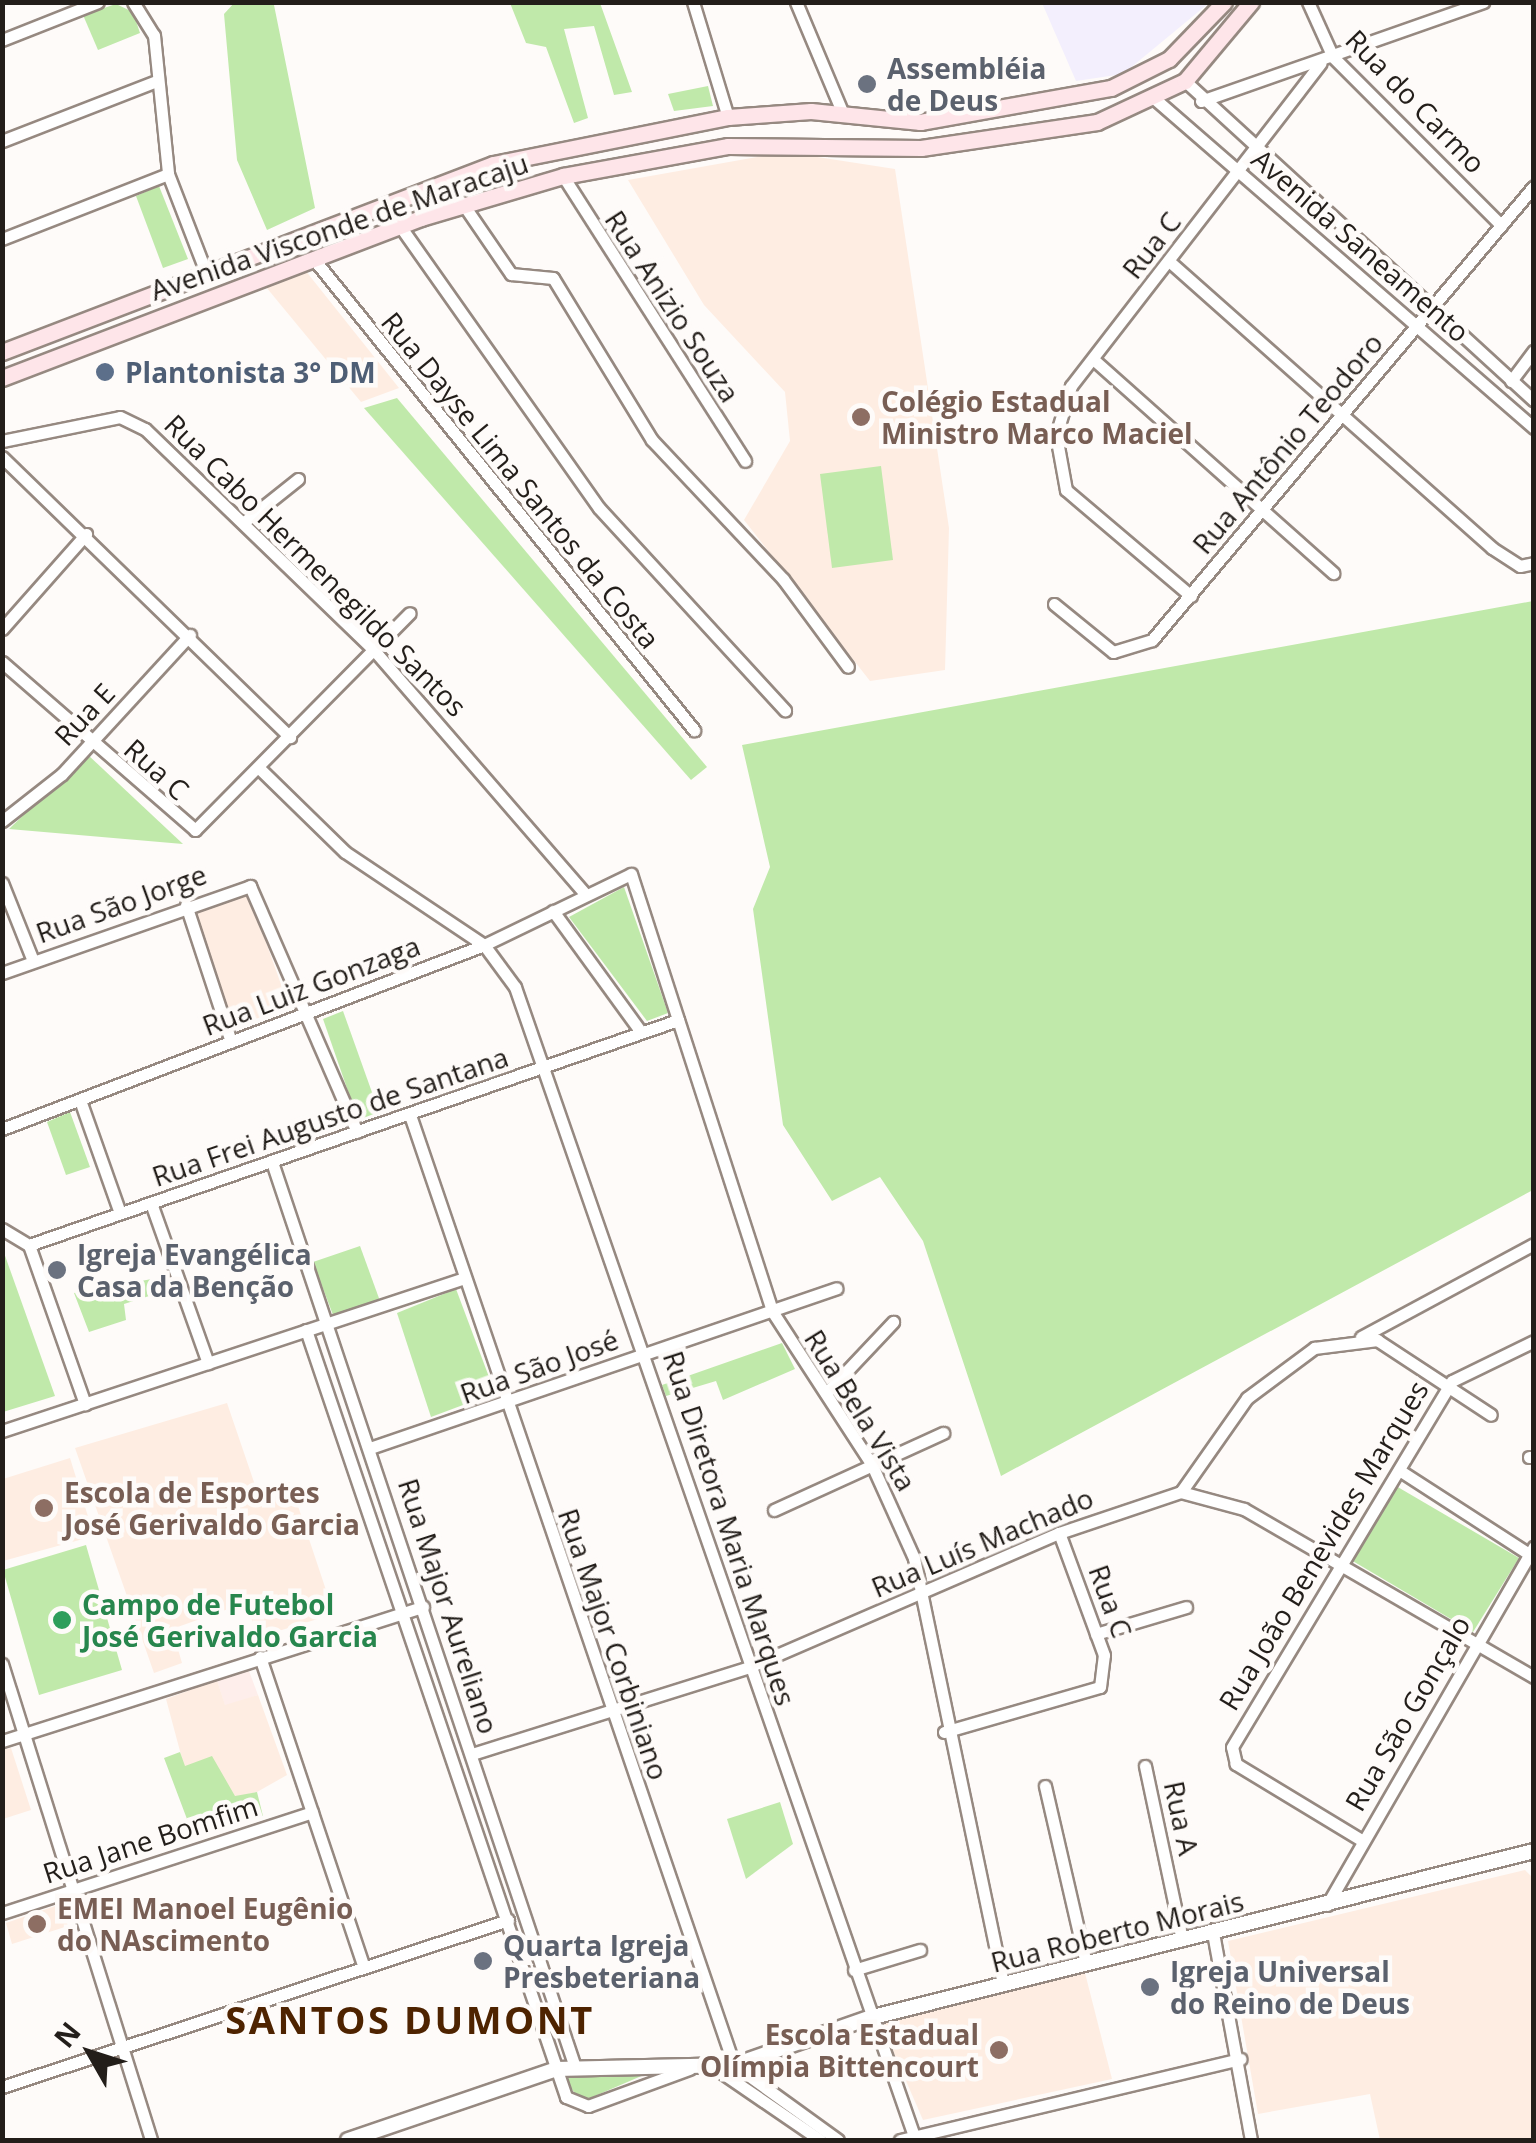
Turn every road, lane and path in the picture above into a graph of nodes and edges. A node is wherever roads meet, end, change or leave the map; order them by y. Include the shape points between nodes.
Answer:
1 (98, 2) edge
2 (133, 2) edge
3 (693, 2) edge
4 (796, 2) edge
5 (1224, 2) edge
6 (1251, 2) edge
7 (1308, 2) edge
8 (1483, 2) edge
9 (2, 40) edge
10 (1327, 60) junction
11 (1185, 81) junction
12 (157, 82) junction
13 (1156, 99) junction
14 (1202, 101) junction
15 (844, 114) junction
16 (728, 117) junction
17 (884, 121) junction
18 (920, 122) junction
19 (2, 141) edge
20 (880, 146) junction
21 (921, 148) junction
22 (1256, 153) junction
23 (1239, 172) junction
24 (168, 174) junction
25 (563, 176) junction
26 (1534, 186) edge
27 (463, 204) junction
28 (1501, 225) junction
29 (400, 226) junction
30 (1335, 226) junction
31 (2, 239) edge
32 (1322, 242) junction
33 (313, 258) junction
34 (1170, 262) junction
35 (205, 270) junction
36 (160, 289) junction
37 (116, 305) junction
38 (1431, 310) junction
39 (167, 312) junction
40 (1417, 326) junction
41 (124, 328) junction
42 (1534, 351) edge
43 (2, 352) edge
44 (1093, 359) junction
45 (2, 378) edge
46 (1511, 381) junction
47 (1534, 401) edge
48 (1340, 419) junction
49 (1534, 428) edge
50 (2, 441) edge
51 (2, 457) edge
52 (744, 462) dead end
53 (298, 480) dead end
54 (1267, 508) junction
55 (244, 522) junction
56 (86, 534) junction
57 (1531, 566) edge
58 (1333, 573) dead end
59 (1191, 596) junction
60 (1054, 604) dead end
61 (410, 613) dead end
62 (2, 628) edge
63 (190, 635) junction
64 (373, 649) junction
65 (2, 662) edge
66 (848, 667) dead end
67 (785, 710) dead end
68 (694, 730) dead end
69 (290, 737) junction
70 (91, 744) junction
71 (260, 770) junction
72 (5, 820) edge
73 (631, 874) joint
74 (2, 882) edge
75 (586, 895) junction
76 (186, 906) junction
77 (553, 911) junction
78 (484, 945) junction
79 (33, 961) junction
80 (2, 973) edge
81 (311, 1012) junction
82 (678, 1020) junction
83 (641, 1032) junction
84 (231, 1042) junction
85 (542, 1071) junction
86 (80, 1100) junction
87 (410, 1115) junction
88 (2, 1129) edge
89 (357, 1132) junction
90 (272, 1162) junction
91 (151, 1203) junction
92 (120, 1214) junction
93 (2, 1228) edge
94 (1534, 1244) edge
95 (30, 1245) junction
96 (462, 1280) junction
97 (836, 1288) dead end
98 (772, 1311) junction
99 (893, 1322) dead end
100 (327, 1324) junction
101 (306, 1330) junction
102 (1361, 1338) junction
103 (1534, 1341) edge
104 (646, 1354) junction
105 (208, 1363) junction
106 (1452, 1381) junction
107 (826, 1393) junction
108 (85, 1404) junction
109 (508, 1406) junction
110 (1491, 1415) dead end
111 (2, 1430) edge
112 (943, 1433) dead end
113 (370, 1448) junction
114 (872, 1466) junction
115 (1399, 1470) junction
116 (1181, 1492) junction
117 (774, 1510) dead end
118 (1060, 1532) junction
119 (1531, 1550) edge
120 (1340, 1563) junction
121 (916, 1598) junction
122 (423, 1607) junction
123 (1186, 1607) dead end
124 (402, 1615) junction
125 (1096, 1634) junction
126 (1475, 1644) junction
127 (260, 1657) junction
128 (2, 1664) edge
129 (750, 1667) junction
130 (1534, 1677) edge
131 (608, 1710) junction
132 (944, 1732) junction
133 (23, 1734) junction
134 (2, 1741) edge
135 (472, 1754) junction
136 (1145, 1766) dead end
137 (1045, 1786) dead end
138 (312, 1812) junction
139 (1362, 1841) junction
140 (1534, 1852) edge
141 (74, 1889) junction
142 (1328, 1906) junction
143 (2, 1912) edge
144 (508, 1920) junction
145 (1213, 1933) junction
146 (1182, 1940) junction
147 (920, 1950) dead end
148 (1086, 1963) junction
149 (364, 1967) junction
150 (854, 1970) junction
151 (1003, 1984) junction
152 (870, 2018) junction
153 (122, 2044) junction
154 (1240, 2058) junction
155 (734, 2065) junction
156 (575, 2067) junction
157 (692, 2068) junction
158 (715, 2068) junction
159 (556, 2069) junction
160 (2, 2087) edge
161 (914, 2136) junction
162 (151, 2140) edge
163 (348, 2140) edge
164 (820, 2140) edge
165 (838, 2140) edge
166 (900, 2140) edge
167 (1251, 2140) edge

1 - 9 street
2 - 12 street via 154,35
3 - 16 street
4 - 15 street
5 - 18 main road, Avenida Visconde de Maracaju via 1169,59 1111,88
6 - 11 main road, Avenida Visconde de Maracaju
7 - 10 street, Rua do Carmo
8 - 10 street
10 - 14 street
10 - 22 street, Rua C
10 - 28 street, Rua do Carmo
11 - 13 main road, Avenida Visconde de Maracaju
11 - 14 street, Avenida Saneamento
12 - 19 street
12 - 24 street
13 - 21 main road, Avenida Visconde de Maracaju via 1065,130
13 - 23 street, Avenida Saneamento
14 - 22 street, Avenida Saneamento
15 - 16 main road, Avenida Visconde de Maracaju
15 - 17 main road, Avenida Visconde de Maracaju
16 - 35 main road, Avenida Visconde de Maracaju via 493,164
17 - 18 main road, Avenida Visconde de Maracaju
17 - 20 main road via 889,134
18 - 21 main road
20 - 21 main road, Avenida Visconde de Maracaju
20 - 25 main road, Avenida Visconde de Maracaju via 762,143
22 - 23 street, Rua C
22 - 30 street, Avenida Saneamento
23 - 32 street, Avenida Saneamento
23 - 34 street, Rua C
24 - 31 street
24 - 35 street
25 - 27 main road, Avenida Visconde de Maracaju
25 - 52 street, Rua Anizio Souza
26 - 28 street, Rua Antônio Teodoro
27 - 29 main road, Avenida Visconde de Maracaju
27 - 66 street via 511,274 553,278 652,440 792,589
28 - 38 street, Rua Antônio Teodoro
29 - 33 main road, Avenida Visconde de Maracaju
29 - 67 street via 599,508
30 - 32 street
30 - 38 street, Avenida Saneamento
32 - 40 street, Avenida Saneamento
33 - 39 main road, Avenida Visconde de Maracaju
33 - 68 street, Rua Dayse Lima Santos da Costa
34 - 44 street, Rua C
34 - 48 street
35 - 36 main road, Avenida Visconde de Maracaju
36 - 37 main road, Avenida Visconde de Maracaju
36 - 39 main road
37 - 41 main road via 127,314
37 - 43 main road, Avenida Visconde de Maracaju
38 - 40 street, Rua Antônio Teodoro
38 - 46 street, Avenida Saneamento
39 - 41 main road, Avenida Visconde de Maracaju
40 - 48 street, Rua Antônio Teodoro
40 - 49 street, Avenida Saneamento
41 - 45 main road, Avenida Visconde de Maracaju
42 - 46 street
44 - 54 street
44 - 59 street, Rua C via 1071,386 1057,472 1070,494
46 - 47 street, Avenida Saneamento
48 - 54 street, Rua Antônio Teodoro
48 - 57 street via 1492,548
50 - 55 street, Rua Cabo Hermenegildo Santos via 129,419
51 - 56 street
53 - 55 street
54 - 58 street
54 - 59 street, Rua Antônio Teodoro
55 - 64 street, Rua Cabo Hermenegildo Santos
56 - 62 street
56 - 63 street
59 - 60 street, Rua Antônio Teodoro via 1152,640 1122,652
61 - 64 street
63 - 69 street
63 - 70 street, Rua E
64 - 69 street
64 - 75 street, Rua Cabo Hermenegildo Santos
65 - 70 street, Rua C
69 - 71 street
70 - 71 street, Rua C via 190,830
70 - 72 street, Rua E
71 - 78 street, Rua Diretora Maria Marques via 345,852
73 - 75 street, Rua Luiz Gonzaga
73 - 82 street, Rua Bela Vista
74 - 79 street
75 - 77 street, Rua Luiz Gonzaga
76 - 79 street, Rua São Jorge
76 - 81 street, Rua São Jorge via 256,890
76 - 84 street
77 - 78 street, Rua Luiz Gonzaga
77 - 83 street
78 - 81 street, Rua Luiz Gonzaga
78 - 85 street, Rua Diretora Maria Marques via 515,987
79 - 80 street, Rua São Jorge
81 - 84 street, Rua Luiz Gonzaga
81 - 89 street
82 - 83 street, Rua Frei Augusto de Santana
82 - 98 street, Rua Bela Vista
83 - 85 street, Rua Frei Augusto de Santana
84 - 86 street, Rua Luiz Gonzaga
85 - 87 street, Rua Frei Augusto de Santana
85 - 104 street, Rua Diretora Maria Marques
86 - 88 street, Rua Luiz Gonzaga
86 - 92 street
87 - 89 street, Rua Frei Augusto de Santana
87 - 96 street, Rua Major Corbiniano
89 - 90 street, Rua Frei Augusto de Santana
90 - 91 street, Rua Frei Augusto de Santana
90 - 100 street, Rua Major Aureliano
91 - 92 street, Rua Frei Augusto de Santana
91 - 105 street
92 - 95 street, Rua Frei Augusto de Santana
93 - 95 street
94 - 102 street
95 - 108 street
96 - 100 street
96 - 109 street, Rua Major Corbiniano
97 - 98 street, Rua São José
98 - 104 street, Rua São José
98 - 107 street, Rua Bela Vista
99 - 107 street
100 - 101 street
100 - 113 street, Rua Major Aureliano
101 - 105 street
101 - 124 street, Rua Major Aureliano
102 - 106 street via 1420,1374
102 - 116 street via 1314,1348 1272,1374 1216,1434
103 - 106 street, Rua João Benevides Marques
104 - 109 street, Rua São José
104 - 129 street, Rua Diretora Maria Marques
105 - 108 street
106 - 110 street
106 - 115 street, Rua João Benevides Marques
107 - 114 street, Rua Bela Vista
108 - 111 street
109 - 113 street, Rua São José
109 - 131 street, Rua Major Corbiniano
112 - 114 street
113 - 122 street, Rua Major Aureliano
114 - 117 street
114 - 121 street, Rua Bela Vista via 914,1558
115 - 119 street
115 - 120 street, Rua João Benevides Marques
116 - 118 street, Rua Luís Machado
116 - 120 street via 1228,1501
118 - 121 street, Rua Luís Machado
118 - 125 street, Rua C
119 - 126 street, Rua São Gonçalo
120 - 126 street
120 - 139 street, Rua João Benevides Marques via 1235,1741 1236,1764
121 - 129 street, Rua Luís Machado
121 - 132 street, Rua Bela Vista
122 - 124 street
122 - 135 street, Rua Major Aureliano
123 - 125 street
124 - 127 street
124 - 144 street, Rua Major Aureliano
125 - 132 street, Rua C via 1106,1662 1100,1687
126 - 130 street
126 - 139 street, Rua São Gonçalo
127 - 133 street
127 - 138 street
128 - 133 street
129 - 131 street, Rua Luís Machado
129 - 150 street, Rua Diretora Maria Marques
131 - 135 street, Rua Luís Machado
131 - 155 street, Rua Major Corbiniano
132 - 151 street, Rua Bela Vista
133 - 134 street
133 - 141 street
135 - 156 street, Rua Major Aureliano
136 - 146 street, Rua A
137 - 148 street
138 - 141 street, Rua Jane Bomfim
138 - 149 street
139 - 142 street, Rua São Gonçalo
140 - 142 street, Rua Roberto Morais
141 - 143 street, Rua Jane Bomfim
141 - 153 street
142 - 145 street, Rua Roberto Morais
144 - 149 street
144 - 159 street, Rua Major Aureliano
145 - 146 street, Rua Roberto Morais
145 - 154 street
146 - 148 street, Rua Roberto Morais
147 - 150 street
148 - 151 street, Rua Roberto Morais
149 - 153 street
150 - 152 street, Rua Diretora Maria Marques
151 - 152 street, Rua Roberto Morais
152 - 155 street, Rua Roberto Morais
152 - 161 street, Rua Diretora Maria Marques
153 - 160 street
153 - 162 street
154 - 161 street
154 - 167 street
155 - 158 street, Rua Roberto Morais
155 - 165 street
156 - 157 street, Rua Roberto Morais
156 - 159 street, Rua Roberto Morais
157 - 158 street, Rua Roberto Morais
157 - 159 street, Rua Major Aureliano via 573,2107
158 - 164 street
159 - 163 street, Rua Roberto Morais
161 - 166 street

